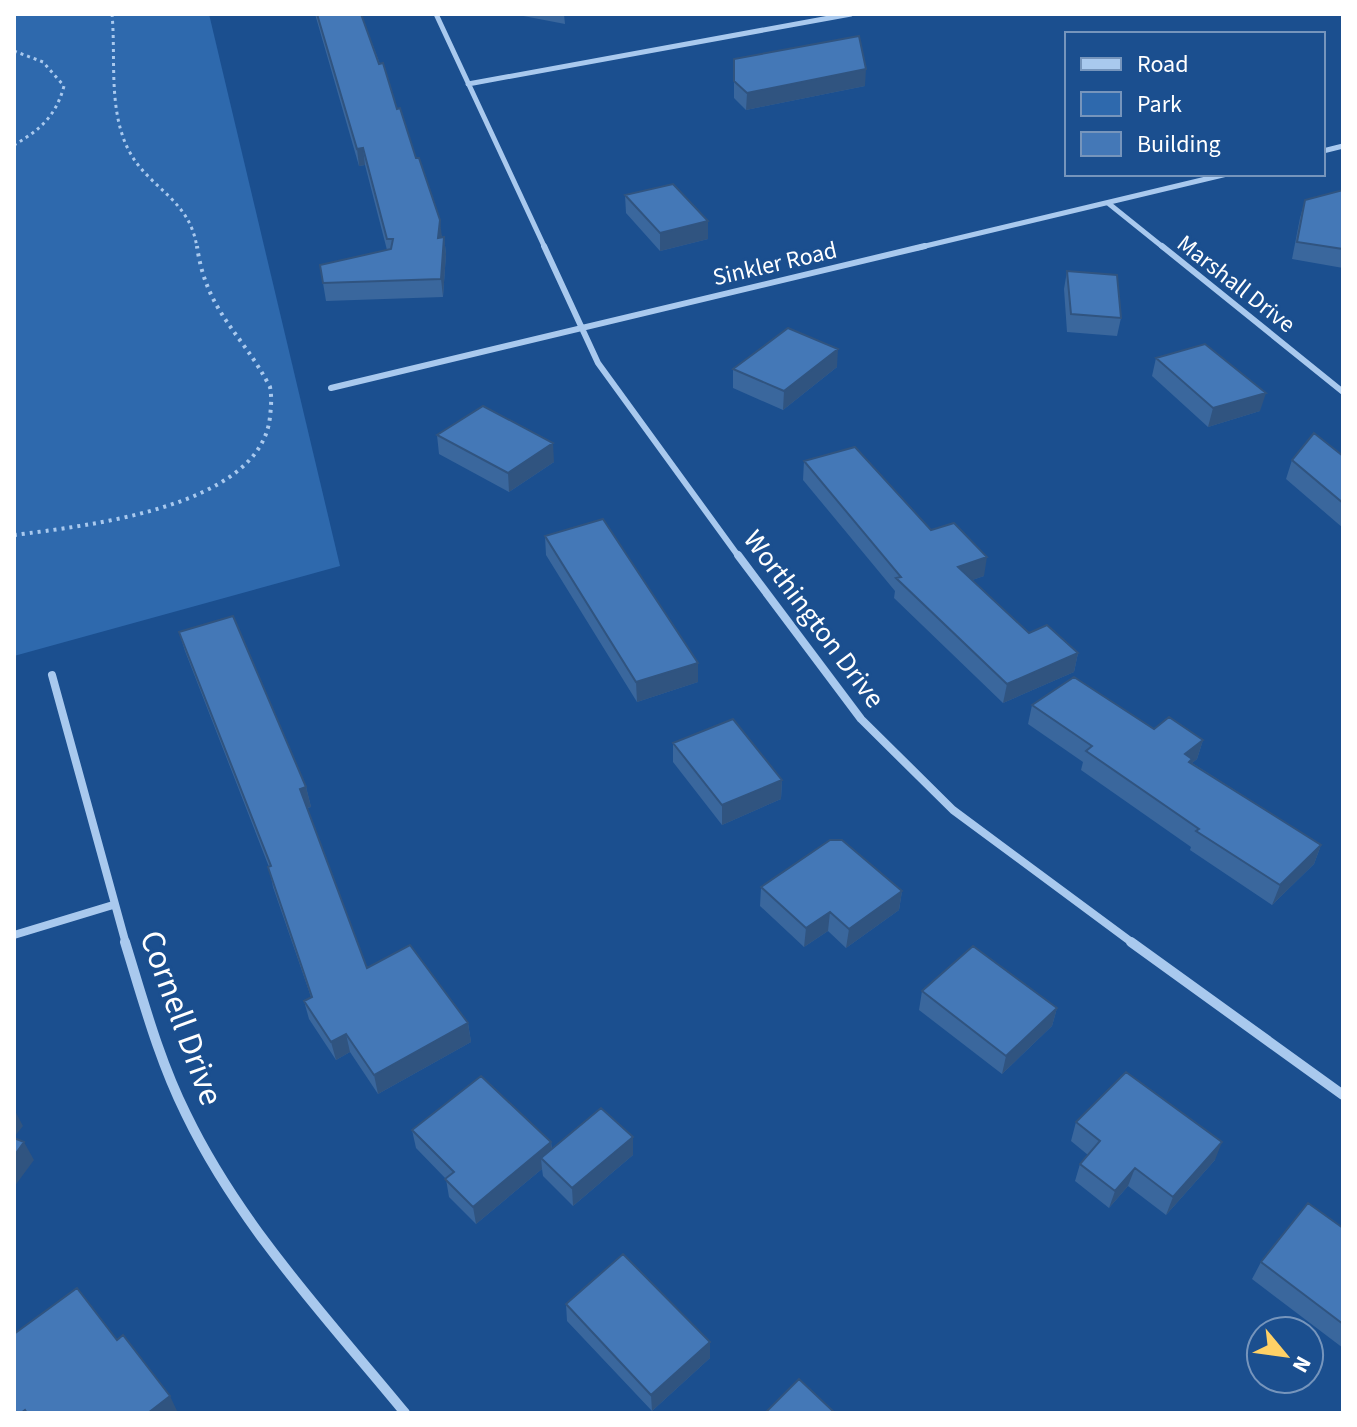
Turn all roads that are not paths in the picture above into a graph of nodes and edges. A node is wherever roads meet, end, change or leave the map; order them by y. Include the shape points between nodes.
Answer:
1 (436, 14) edge
2 (851, 14) edge
3 (468, 84) junction
4 (1219, 176) edge
5 (1108, 203) junction
6 (581, 329) junction
7 (331, 388) dead end
8 (1343, 392) edge
9 (52, 675) dead end
10 (113, 905) junction
11 (14, 935) edge
12 (1343, 1095) edge
13 (405, 1413) edge

1 - 3 street, Worthington Drive
2 - 3 street
3 - 6 street, Worthington Drive
4 - 5 street, Sinkler Road
5 - 6 street, Sinkler Road
5 - 8 street, Marshall Drive
6 - 7 street, Sinkler Road
6 - 12 street, Worthington Drive via 598,363 807,651 903,764 1009,854
9 - 10 street, Cornell Drive
10 - 11 street
10 - 13 street, Cornell Drive via 163,1064 217,1171 259,1232

